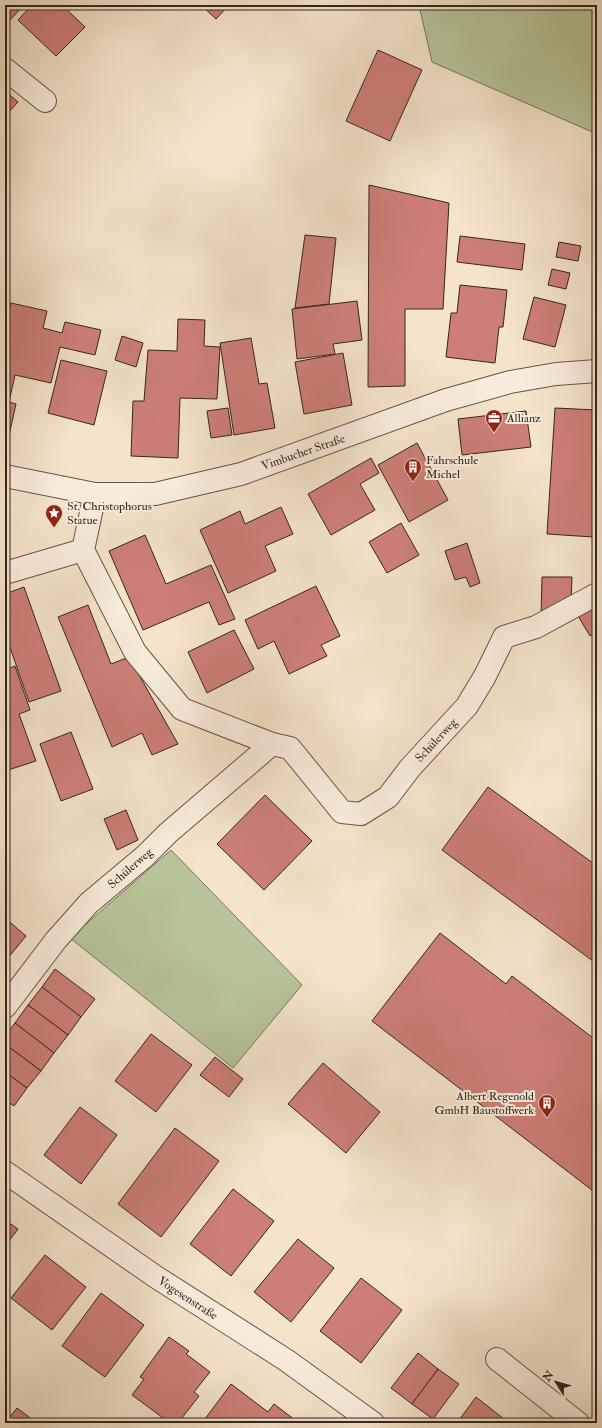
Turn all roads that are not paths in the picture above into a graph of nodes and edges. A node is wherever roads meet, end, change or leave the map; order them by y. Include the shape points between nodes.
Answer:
1 (5, 69) edge
2 (44, 101) dead end
3 (597, 370) edge
4 (5, 476) edge
5 (95, 494) junction
6 (83, 550) junction
7 (5, 573) edge
8 (597, 594) edge
9 (272, 744) junction
10 (5, 1007) edge
11 (5, 1172) edge
12 (497, 1358) dead end
13 (372, 1423) edge
14 (578, 1423) edge

1 - 2 street
3 - 5 street, Vimbucher Straße via 510,382 446,400 241,474 155,494
4 - 5 street, Vimbucher Straße
5 - 6 street
6 - 7 street
6 - 9 street, Schülerweg via 135,652 182,709
8 - 9 street, Schülerweg via 536,627 504,637 467,706 410,768 388,797 361,814 342,812 290,748
9 - 10 street, Schülerweg via 88,903
11 - 13 street, Vogesenstraße via 156,1277 286,1360
12 - 14 street

